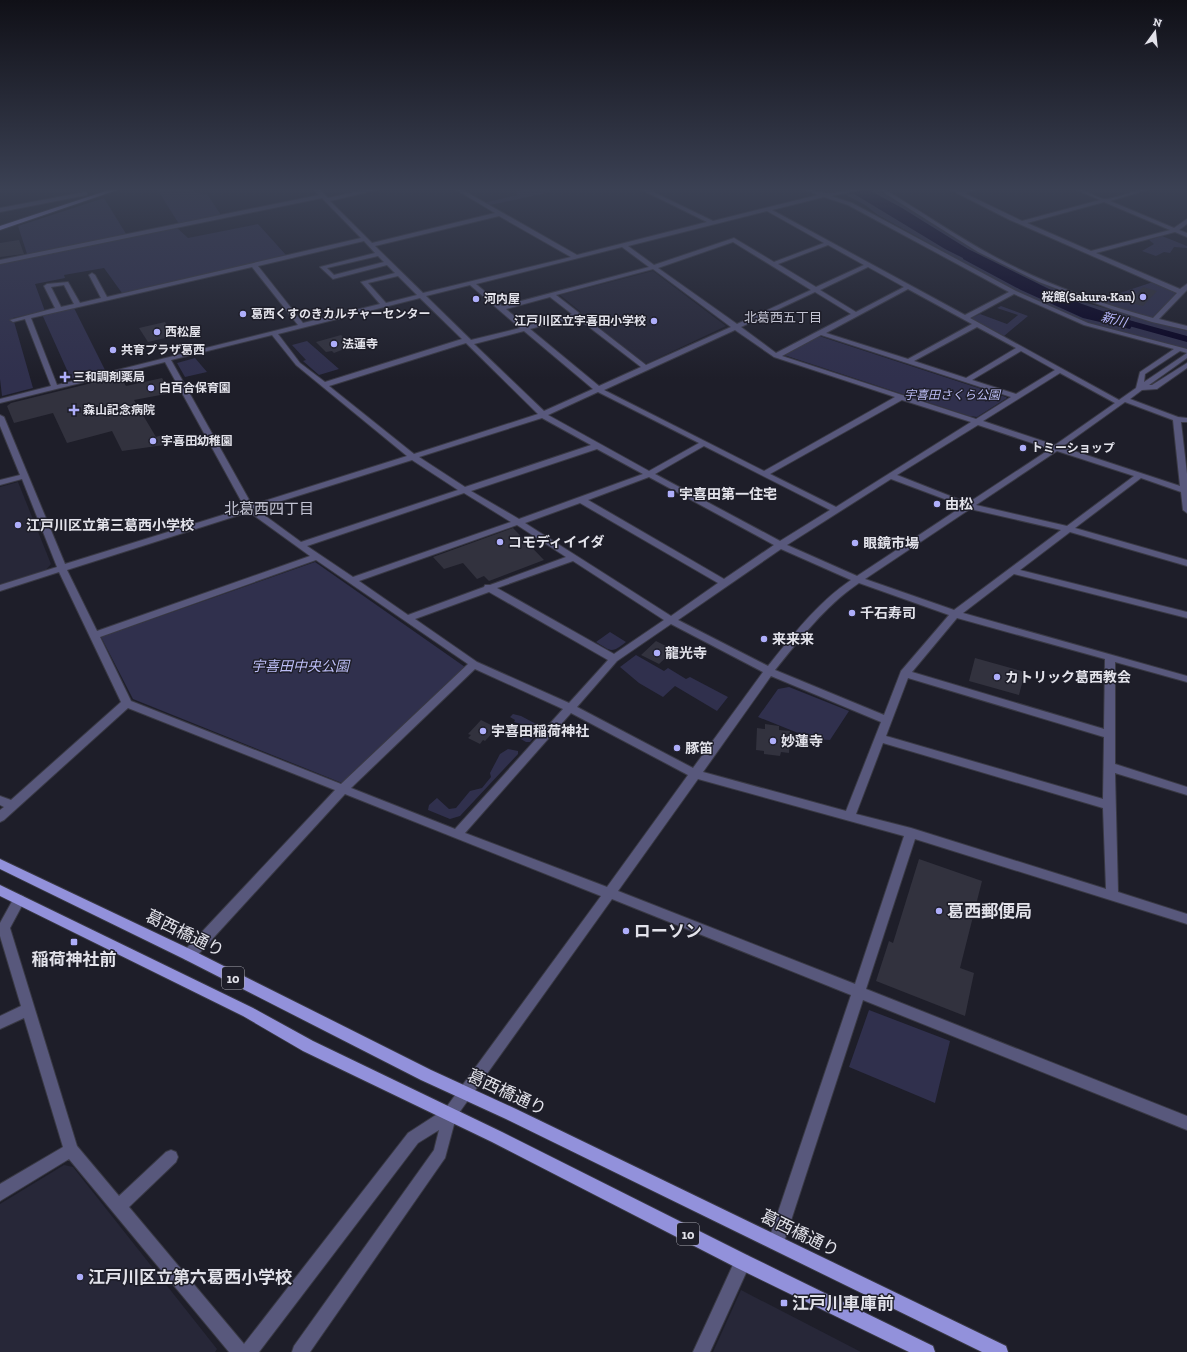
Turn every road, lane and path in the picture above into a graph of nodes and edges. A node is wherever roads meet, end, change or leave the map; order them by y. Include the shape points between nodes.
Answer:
1 (50, 252) edge
2 (309, 252) edge
3 (567, 252) edge
4 (595, 252) edge
5 (633, 252) edge
6 (698, 252) edge
7 (754, 252) edge
8 (805, 252) edge
9 (845, 252) edge
10 (940, 252) edge
11 (984, 252) edge
12 (1093, 252) edge
13 (1090, 253) joint
14 (380, 254) joint
15 (576, 257) junction
16 (0, 262) edge
17 (389, 264) junction
18 (774, 264) junction
19 (254, 265) junction
20 (868, 265) junction
21 (654, 267) junction
22 (400, 274) junction
23 (92, 275) dead end
24 (471, 283) junction
25 (908, 286) junction
26 (1187, 286) edge
27 (815, 290) junction
28 (1014, 292) junction
29 (1181, 292) junction
30 (552, 295) junction
31 (422, 296) junction
32 (105, 299) junction
33 (383, 303) dead end
34 (78, 305) junction
35 (501, 308) junction
36 (59, 310) junction
37 (855, 314) junction
38 (576, 315) junction
39 (27, 317) junction
40 (965, 318) junction
41 (13, 320) dead end
42 (1154, 321) junction
43 (977, 324) junction
44 (302, 326) junction
45 (736, 327) junction
46 (525, 328) junction
47 (1187, 328) edge
48 (274, 333) junction
49 (820, 333) junction
50 (468, 341) junction
51 (1021, 348) junction
52 (1179, 349) junction
53 (1187, 351) edge
54 (776, 356) junction
55 (1184, 357) edge
56 (167, 360) junction
57 (908, 362) junction
58 (1187, 365) edge
59 (646, 368) junction
60 (1060, 370) junction
61 (966, 381) junction
62 (324, 384) junction
63 (54, 388) junction
64 (1140, 388) junction
65 (599, 390) junction
66 (901, 397) junction
67 (1017, 397) junction
68 (0, 401) edge
69 (1123, 401) junction
70 (543, 415) junction
71 (0, 417) edge
72 (1177, 419) junction
73 (1187, 420) edge
74 (978, 422) junction
75 (705, 443) junction
76 (597, 446) junction
77 (1056, 448) junction
78 (413, 457) junction
79 (1184, 461) edge
80 (649, 474) junction
81 (764, 474) junction
82 (24, 476) junction
83 (890, 476) junction
84 (1138, 476) junction
85 (0, 484) edge
86 (464, 490) junction
87 (1186, 491) edge
88 (581, 500) junction
89 (969, 506) junction
90 (249, 508) junction
91 (836, 510) junction
92 (1187, 510) edge
93 (518, 522) junction
94 (1068, 530) junction
95 (300, 545) junction
96 (780, 545) junction
97 (317, 558) junction
98 (572, 558) junction
99 (1187, 563) edge
100 (62, 568) junction
101 (1014, 571) junction
102 (858, 580) junction
103 (352, 581) junction
104 (724, 583) junction
105 (0, 588) edge
106 (488, 588) junction
107 (955, 614) junction
108 (1187, 615) edge
109 (408, 618) junction
110 (671, 620) junction
111 (95, 635) junction
112 (1110, 657) junction
113 (614, 659) junction
114 (474, 664) junction
115 (769, 671) junction
116 (905, 673) junction
117 (1187, 679) edge
118 (127, 703) junction
119 (570, 708) junction
120 (886, 720) junction
121 (1110, 735) junction
122 (880, 738) junction
123 (1110, 767) junction
124 (695, 774) junction
125 (343, 789) junction
126 (1187, 791) edge
127 (0, 800) edge
128 (1110, 805) junction
129 (12, 806) junction
130 (850, 815) junction
131 (0, 817) edge
132 (911, 833) junction
133 (457, 834) junction
134 (0, 864) edge
135 (0, 890) edge
136 (608, 893) junction
137 (1112, 894) junction
138 (19, 900) junction
139 (1187, 919) edge
140 (189, 955) junction
141 (858, 991) junction
142 (27, 1010) junction
143 (0, 1023) edge
144 (466, 1093) junction
145 (450, 1114) junction
146 (1187, 1123) edge
147 (71, 1150) junction
148 (171, 1157) dead end
149 (0, 1193) edge
150 (119, 1206) junction
151 (776, 1242) junction
152 (743, 1262) junction
153 (240, 1352) edge
154 (249, 1352) edge
155 (300, 1352) edge
156 (701, 1352) edge
157 (926, 1352) edge
158 (1000, 1352) edge

1 - 16 street
2 - 19 street
3 - 15 street
4 - 15 street
5 - 21 street
6 - 21 street
7 - 18 street
8 - 18 street
9 - 20 street
10 - 28 street
11 - 42 street via 1093,302
12 - 13 street
13 - 29 street
14 - 17 street
14 - 17 street via 323,267 333,277
15 - 24 street
17 - 22 street
18 - 27 street
19 - 32 street
19 - 44 street
20 - 25 street
20 - 27 street
21 - 30 street
21 - 45 street
22 - 31 street
22 - 33 street via 364,282
23 - 32 street
24 - 31 street
24 - 35 street
25 - 37 street
25 - 40 street
26 - 29 street
27 - 37 street
27 - 45 street
28 - 40 street
28 - 52 street via 1086,324
29 - 42 street
30 - 35 street
30 - 38 street
31 - 44 street
31 - 50 street
32 - 34 street
34 - 36 street
34 - 36 street via 66,283 47,286
35 - 46 street
36 - 39 street
37 - 49 street
38 - 46 street
38 - 59 street
39 - 41 street
39 - 63 street
40 - 43 street
42 - 47 street
43 - 51 street
43 - 57 street
44 - 48 street
45 - 54 street
45 - 59 street
46 - 50 street
46 - 65 street
48 - 56 street
48 - 62 street via 298,364
49 - 54 street
49 - 57 street
50 - 62 street
50 - 70 street
51 - 60 street
51 - 61 street
52 - 53 street
52 - 64 street via 1142,373
54 - 66 street
55 - 64 street
56 - 63 street
56 - 90 street
57 - 61 street
58 - 64 street via 1154,387
59 - 65 street
60 - 67 street
60 - 69 street
61 - 67 street
62 - 78 street
63 - 68 street
64 - 69 street
65 - 70 street
65 - 75 street
66 - 74 street
66 - 81 street
67 - 74 street
69 - 72 street
69 - 77 street
70 - 76 street
70 - 78 street
71 - 82 street
72 - 73 street
72 - 79 street
74 - 77 street
74 - 83 street
75 - 80 street
75 - 81 street
76 - 80 street
76 - 86 street
77 - 84 street
77 - 89 street
78 - 86 street
78 - 90 street
79 - 87 street
80 - 88 street
80 - 96 street
81 - 91 street
82 - 85 street
82 - 100 street
83 - 89 street
83 - 91 street
84 - 87 street
84 - 94 street
86 - 93 street
86 - 95 street
87 - 92 street
88 - 93 street
88 - 104 street
89 - 94 street
89 - 102 street
90 - 95 street
90 - 100 street
91 - 96 street
93 - 98 street
93 - 103 street
94 - 99 street
94 - 101 street
95 - 97 street
96 - 102 street
96 - 104 street
97 - 103 street
97 - 111 street
98 - 106 street
98 - 110 street
100 - 105 street
100 - 111 street
101 - 107 street
101 - 108 street
102 - 107 street
102 - 115 street via 840,592 808,623
103 - 109 street
104 - 110 street
106 - 109 street
106 - 113 street
107 - 112 street
107 - 116 street
109 - 114 street
110 - 113 street
110 - 115 street
111 - 118 street
112 - 117 street
112 - 121 street
113 - 119 street
114 - 119 street
114 - 125 street
115 - 120 street
115 - 124 street
116 - 120 street
116 - 121 street
118 - 125 street
118 - 129 street
119 - 124 street
119 - 133 street
120 - 122 street
121 - 123 street
122 - 128 street
122 - 130 street
123 - 126 street
123 - 128 street
124 - 130 street
124 - 136 street
125 - 133 street
125 - 140 street
127 - 129 street
128 - 137 street
129 - 131 street
130 - 132 street
132 - 137 street
132 - 141 street
133 - 136 street
134 - 140 main road, 葛西橋通り / 10
135 - 138 main road, 10
136 - 141 street
136 - 144 street
137 - 139 street
138 - 142 street via 4,928
138 - 145 main road, 10 via 248,1012 308,1046
140 - 144 main road, 葛西橋通り / 10
141 - 146 street
141 - 151 street
142 - 143 street
142 - 147 street
144 - 145 street
144 - 151 main road, 葛西橋通り / 10
145 - 152 main road, 10
145 - 154 street via 413,1138
145 - 155 street via 440,1153
147 - 149 street
147 - 150 street
148 - 150 street
150 - 153 street
151 - 158 main road, 葛西橋通り / 10
152 - 156 street
152 - 157 main road, 10

